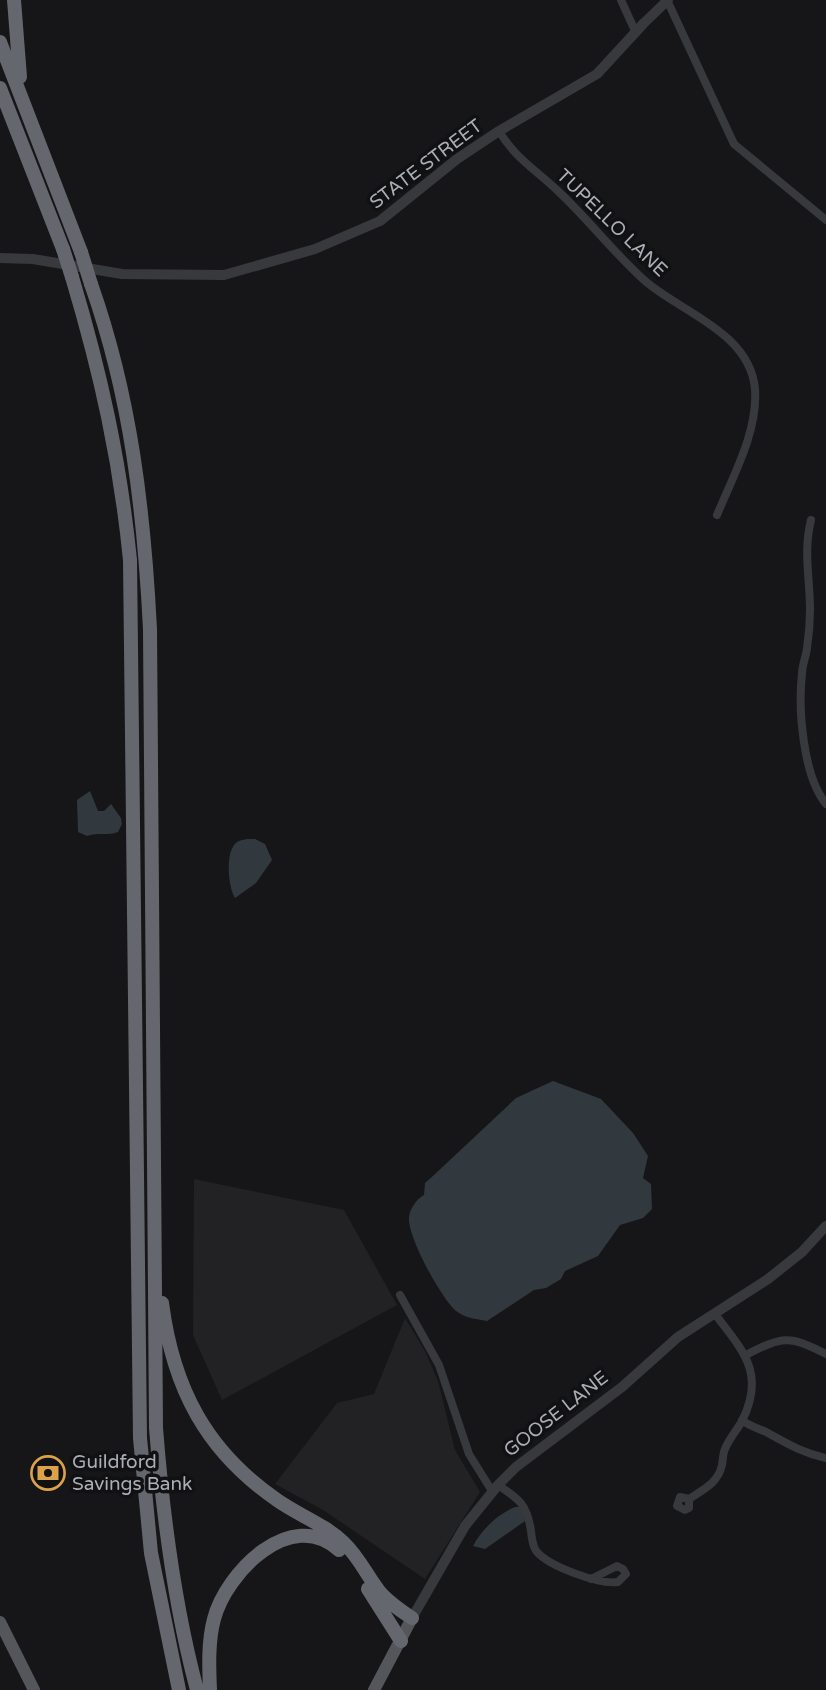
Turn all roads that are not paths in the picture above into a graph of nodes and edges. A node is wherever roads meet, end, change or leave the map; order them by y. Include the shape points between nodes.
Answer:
1 (14, 0) edge
2 (621, 0) edge
3 (667, 0) edge
4 (636, 33) junction
5 (0, 41) edge
6 (0, 88) edge
7 (0, 99) edge
8 (499, 131) junction
9 (28, 158) junction
10 (48, 165) junction
11 (826, 220) edge
12 (0, 258) edge
13 (717, 516) dead end
14 (811, 520) dead end
15 (826, 804) edge
16 (153, 1207) junction
17 (826, 1226) edge
18 (400, 1295) dead end
19 (715, 1314) junction
20 (826, 1354) edge
21 (746, 1355) junction
22 (742, 1420) junction
23 (826, 1458) edge
24 (495, 1488) junction
25 (689, 1499) dead end
26 (591, 1579) dead end
27 (159, 1599) junction
28 (412, 1618) junction
29 (0, 1622) edge
30 (401, 1641) junction
31 (34, 1690) edge
32 (169, 1690) edge
33 (179, 1690) edge
34 (197, 1690) edge
35 (210, 1690) edge
36 (374, 1690) edge

1 - 10 highway via 19,73
2 - 4 street
3 - 4 street, STATE STREET
3 - 11 street via 734,144
4 - 8 street, STATE STREET via 597,74
5 - 10 highway
6 - 9 highway
7 - 9 highway
8 - 12 street, STATE STREET via 380,221 315,249 224,275 122,274
8 - 13 street, TUPELLO LANE via 509,148 557,190 645,281 728,338 744,359 755,386 754,421
9 - 27 highway, bridge via 63,249 95,354 124,495 130,560 140,1438
10 - 16 highway, bridge via 104,320 137,469 146,544
14 - 15 street via 805,542 810,606 802,720 807,757
16 - 28 highway via 169,1349 179,1381 208,1434 251,1481 343,1542 380,1592
16 - 34 highway via 156,1428 163,1518
17 - 19 street, GOOSE LANE via 768,1279
18 - 24 street via 439,1365 469,1454
19 - 21 street
19 - 24 street, GOOSE LANE via 678,1337
20 - 21 street via 796,1340 778,1341
21 - 22 street via 753,1376 752,1394
22 - 23 street via 800,1452
22 - 25 street via 724,1449 715,1482
24 - 26 street via 523,1502 538,1553
24 - 28 street, GOOSE LANE via 465,1526
27 - 32 highway
27 - 33 highway
28 - 30 main road, GOOSE LANE
29 - 31 main road
30 - 35 highway via 349,1559 334,1545 314,1537 296,1537 255,1555 223,1596 214,1620
30 - 36 main road, GOOSE LANE

